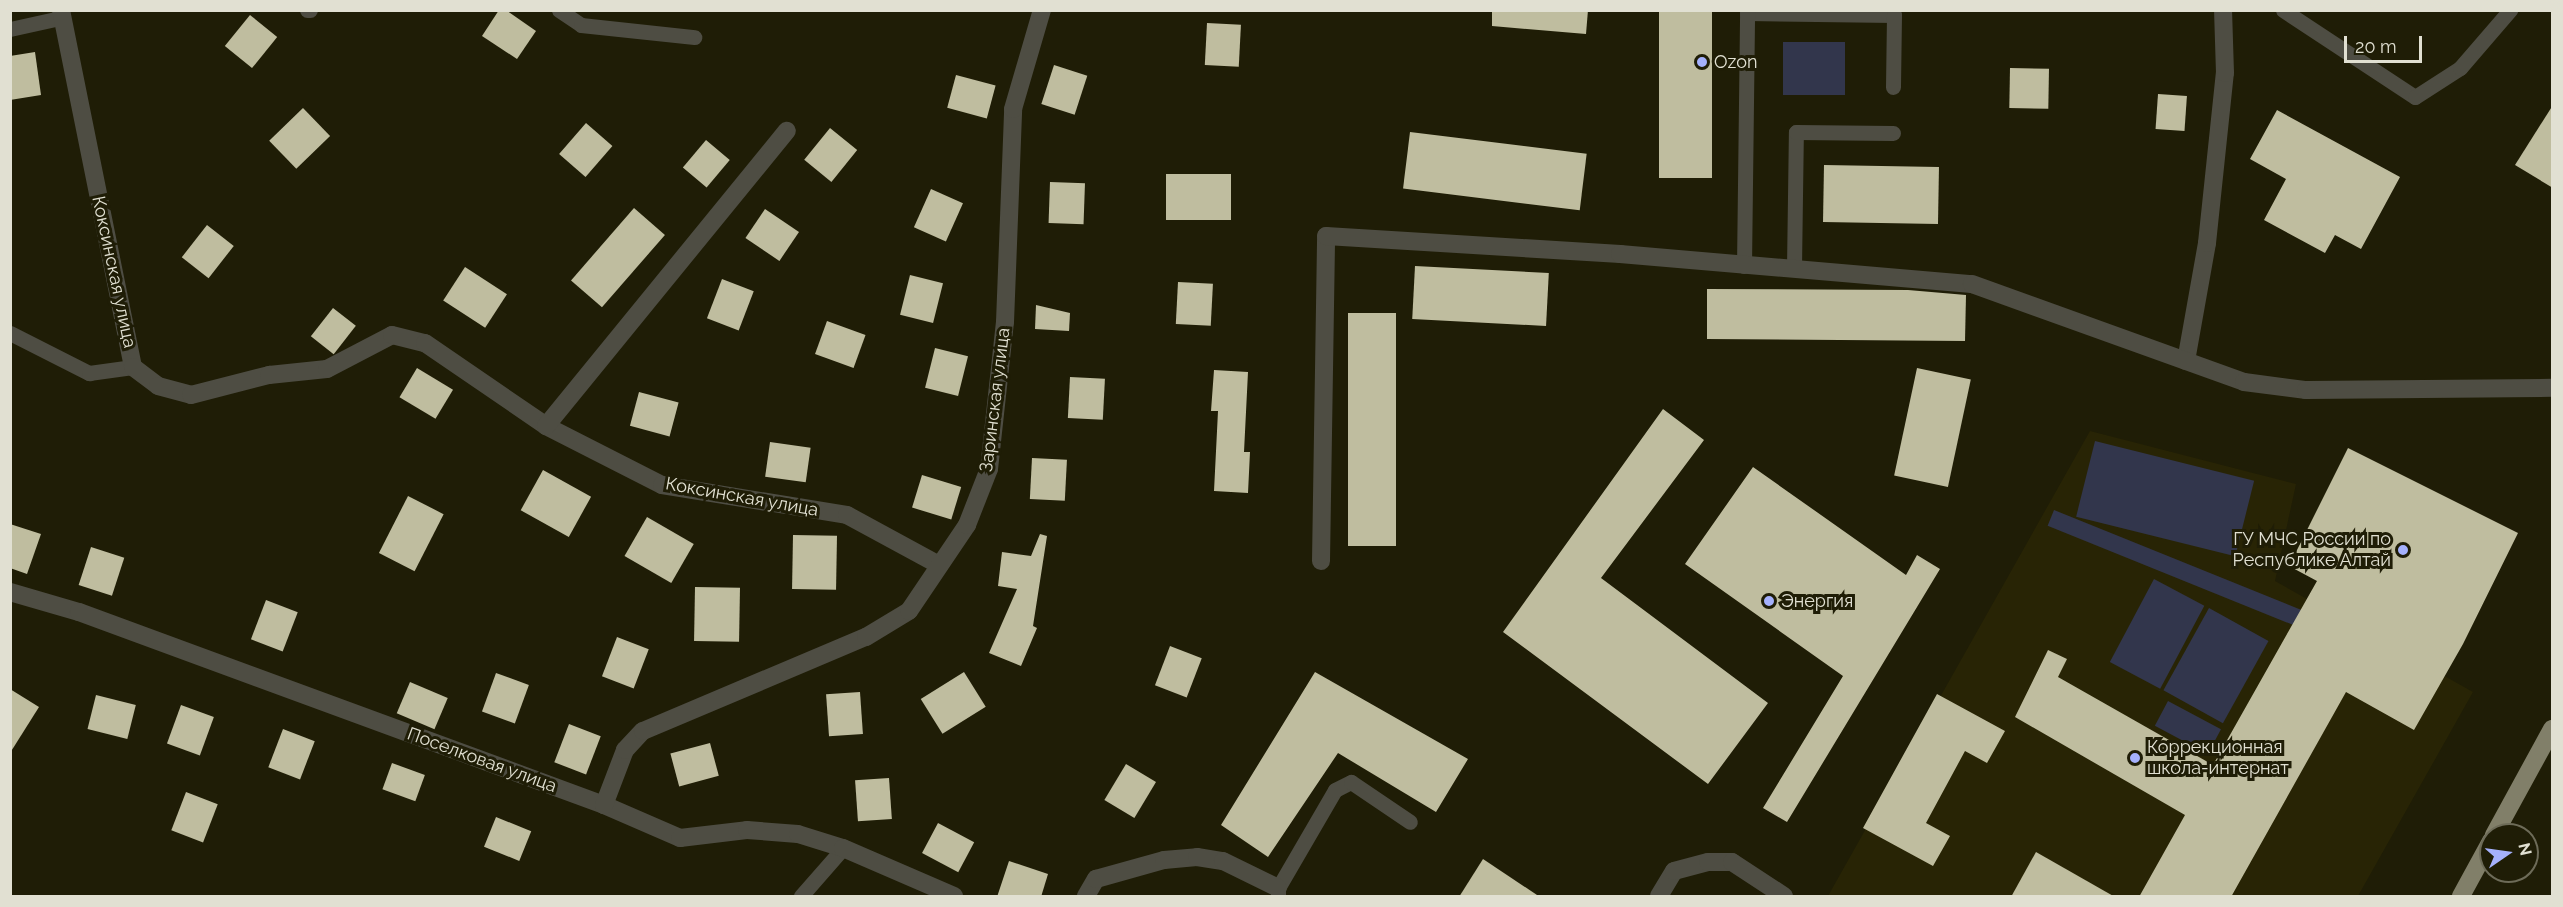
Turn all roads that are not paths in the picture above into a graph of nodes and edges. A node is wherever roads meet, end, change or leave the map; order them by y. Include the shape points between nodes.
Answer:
1 (559, 10) edge
2 (1042, 10) edge
3 (2223, 10) edge
4 (2283, 10) edge
5 (2510, 10) edge
6 (1747, 12) edge
7 (61, 14) edge
8 (10, 29) edge
9 (694, 37) dead end
10 (1893, 87) dead end
11 (787, 131) dead end
12 (1893, 133) dead end
13 (1744, 266) junction
14 (1794, 268) junction
15 (10, 333) edge
16 (2186, 361) junction
17 (133, 367) junction
18 (2553, 388) edge
19 (546, 426) junction
20 (1321, 561) dead end
21 (939, 565) junction
22 (10, 592) edge
23 (2552, 732) edge
24 (604, 805) junction
25 (1410, 822) dead end
26 (2501, 823) edge
27 (843, 848) junction
28 (2479, 863) edge
29 (1278, 892) edge
30 (801, 897) edge
31 (954, 897) edge
32 (1086, 897) edge
33 (1659, 897) edge
34 (1784, 897) edge
35 (2461, 897) edge

1 - 9 lane via 581,25
2 - 21 street, Заринская улица via 1013,109 1005,322 989,469 967,525
3 - 16 street via 2225,73 2207,243
4 - 5 lane via 2415,97 2460,68
6 - 10 lane via 1894,15
6 - 13 lane
7 - 8 lane
7 - 17 street, Коксинская улица
11 - 19 street
12 - 14 lane via 1796,132
13 - 14 street
13 - 20 street via 1620,254 1326,236
14 - 16 street via 1972,285
15 - 17 lane via 89,373
16 - 18 street via 2244,382 2306,390
17 - 19 street, Коксинская улица via 158,386 191,395 269,375 327,369 392,335 425,343
19 - 21 street, Коксинская улица via 662,485 847,515
21 - 24 street, Заринская улица via 909,611 866,637 642,731 625,750
22 - 24 street, Поселковая улица via 79,612
23 - 26 main road
24 - 27 street, Поселковая улица via 680,838 747,830 798,834
25 - 29 lane via 1351,782 1335,790
27 - 30 lane
27 - 31 street, Поселковая улица
28 - 35 main road
29 - 32 street via 1224,861 1197,857 1164,861 1096,879
33 - 34 street via 1674,871 1708,862 1732,862

